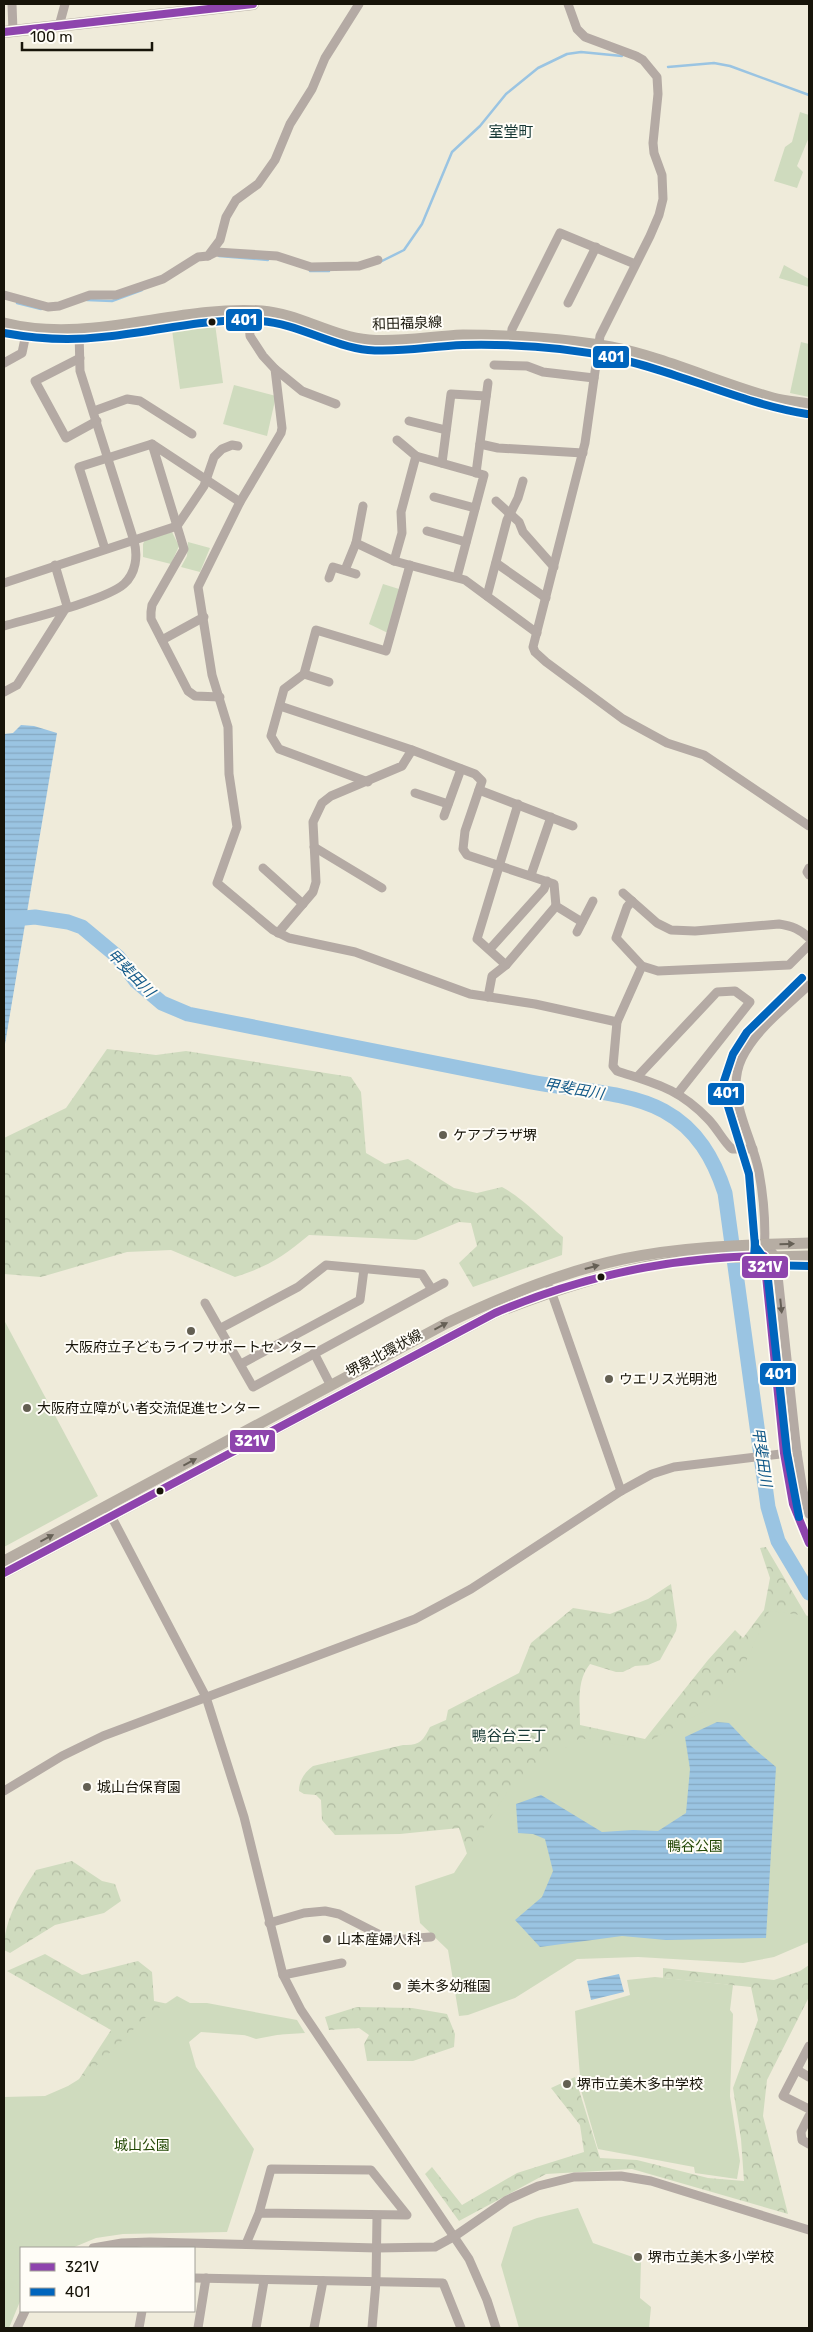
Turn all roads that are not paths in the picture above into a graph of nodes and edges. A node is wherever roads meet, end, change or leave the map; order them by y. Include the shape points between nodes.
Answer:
1 (12, 4) edge
2 (65, 4) edge
3 (253, 4) edge
4 (359, 4) edge
5 (568, 4) edge
6 (200, 7) edge
7 (59, 26) junction
8 (8, 31) edge
9 (596, 248) junction
10 (208, 256) junction
11 (378, 260) dead end
12 (635, 264) junction
13 (4, 295) edge
14 (568, 304) dead end
15 (248, 311) junction
16 (4, 323) edge
17 (27, 329) junction
18 (80, 331) junction
19 (511, 337) junction
20 (599, 345) junction
21 (80, 358) junction
22 (500, 362) dead end
23 (4, 363) edge
24 (275, 369) junction
25 (594, 378) junction
26 (488, 383) dead end
27 (486, 396) junction
28 (336, 404) dead end
29 (809, 404) edge
30 (94, 411) junction
31 (409, 421) dead end
32 (97, 422) junction
33 (446, 430) junction
34 (192, 434) dead end
35 (398, 440) dead end
36 (152, 444) junction
37 (480, 444) junction
38 (238, 446) dead end
39 (583, 453) junction
40 (416, 456) junction
41 (108, 457) junction
42 (442, 463) junction
43 (476, 473) junction
44 (207, 479) junction
45 (523, 481) dead end
46 (434, 497) dead end
47 (496, 501) dead end
48 (240, 502) junction
49 (363, 506) dead end
50 (475, 508) junction
51 (509, 512) junction
52 (177, 526) junction
53 (427, 531) dead end
54 (134, 541) junction
55 (466, 542) junction
56 (356, 543) junction
57 (105, 549) junction
58 (394, 561) junction
59 (496, 563) junction
60 (410, 565) junction
61 (55, 566) junction
62 (554, 567) junction
63 (345, 570) junction
64 (356, 574) dead end
65 (329, 578) dead end
66 (457, 578) junction
67 (4, 583) edge
68 (487, 596) junction
69 (546, 598) junction
70 (67, 606) junction
71 (204, 617) junction
72 (4, 626) edge
73 (537, 633) junction
74 (162, 640) junction
75 (304, 674) junction
76 (329, 682) dead end
77 (4, 692) edge
78 (220, 697) junction
79 (280, 706) junction
80 (412, 750) junction
81 (461, 769) junction
82 (368, 782) junction
83 (479, 790) junction
84 (415, 793) dead end
85 (448, 804) junction
86 (518, 804) junction
87 (444, 816) dead end
88 (551, 817) junction
89 (573, 826) dead end
90 (809, 826) edge
91 (314, 847) junction
92 (499, 865) junction
93 (263, 868) dead end
94 (809, 868) edge
95 (531, 875) junction
96 (809, 875) edge
97 (547, 881) junction
98 (382, 888) dead end
99 (623, 892) dead end
100 (593, 901) dead end
101 (632, 901) junction
102 (304, 904) junction
103 (556, 906) junction
104 (582, 922) junction
105 (577, 932) dead end
106 (278, 933) junction
107 (809, 938) edge
108 (809, 945) edge
109 (490, 949) junction
110 (506, 965) junction
111 (642, 966) junction
112 (809, 985) edge
113 (488, 998) junction
114 (617, 1022) junction
115 (638, 1076) junction
116 (678, 1093) junction
117 (753, 1149) junction
118 (765, 1244) junction
119 (809, 1244) edge
120 (743, 1251) junction
121 (764, 1256) junction
122 (809, 1256) edge
123 (776, 1258) junction
124 (364, 1269) junction
125 (444, 1283) dead end
126 (549, 1286) junction
127 (431, 1288) junction
128 (205, 1303) dead end
129 (221, 1328) junction
130 (314, 1353) junction
131 (241, 1364) junction
132 (331, 1386) junction
133 (797, 1452) junction
134 (779, 1453) junction
135 (621, 1491) junction
136 (109, 1511) junction
137 (809, 1514) edge
138 (809, 1543) edge
139 (4, 1561) edge
140 (4, 1573) edge
141 (206, 1697) junction
142 (4, 1791) edge
143 (269, 1923) junction
144 (431, 1937) dead end
145 (342, 1963) dead end
146 (283, 1975) junction
147 (809, 2046) edge
148 (797, 2070) junction
149 (809, 2077) edge
150 (809, 2109) edge
151 (809, 2116) edge
152 (809, 2144) edge
153 (259, 2214) junction
154 (377, 2216) junction
155 (809, 2230) edge
156 (455, 2236) junction
157 (246, 2244) junction
158 (149, 2245) edge
159 (99, 2247) edge
160 (377, 2248) junction
161 (195, 2278) edge
162 (206, 2278) junction
163 (264, 2281) junction
164 (323, 2282) junction
165 (376, 2282) junction
166 (25, 2312) edge
167 (142, 2312) edge
168 (17, 2328) edge
169 (139, 2328) edge
170 (198, 2328) edge
171 (256, 2328) edge
172 (314, 2328) edge
173 (372, 2328) edge
174 (461, 2328) edge
175 (496, 2328) edge

1 - 8 street
2 - 7 street
3 - 6 highway
4 - 10 street via 325,58 275,160 258,184 236,200 226,217 220,240
5 - 12 street via 577,29 585,37 636,56 657,77 653,144 662,175 663,199 659,215
6 - 7 highway
7 - 8 highway
9 - 12 street
9 - 14 street via 581,287
9 - 19 street via 560,233 512,329
10 - 11 street via 216,252 277,256 311,267 359,266
10 - 13 street via 198,257 164,279 116,295 90,295 59,306 48,307
12 - 20 street via 600,336
15 - 18 main road, 和田福泉線
15 - 19 main road, 和田福泉線 via 279,314 365,340 387,342 463,335
15 - 24 street via 250,336
16 - 17 main road, 和田福泉線
17 - 18 main road, 和田福泉線
17 - 23 street via 22,353
18 - 21 street
19 - 20 main road, 和田福泉線
20 - 25 street
20 - 29 main road, 和田福泉線 via 643,354 774,398
21 - 30 street via 80,370
21 - 32 street via 35,381 66,438
22 - 25 street
24 - 28 street via 302,391
24 - 48 street via 282,433
25 - 39 street
26 - 27 street
27 - 33 street via 451,394
27 - 37 street
30 - 32 street
30 - 34 street via 127,399 140,401
31 - 33 street
32 - 41 street
33 - 42 street
35 - 40 street
36 - 41 street
36 - 44 street
36 - 52 street
37 - 39 street
37 - 43 street
38 - 44 street via 232,445 218,452
39 - 62 street
40 - 42 street
40 - 58 street via 401,512 402,533
41 - 54 street
41 - 57 street via 79,467
42 - 43 street
43 - 50 street via 484,475
44 - 48 street
44 - 52 street
45 - 51 street
46 - 50 street
47 - 51 street
48 - 71 street via 198,587
49 - 56 street via 357,515
50 - 55 street
51 - 59 street
51 - 62 street
52 - 54 street
52 - 74 street via 184,549 151,612 151,619
53 - 55 street
54 - 57 street
54 - 70 street via 135,566 124,584 112,593
55 - 66 street
56 - 58 street
56 - 63 street
57 - 61 street
58 - 60 street
59 - 68 street
59 - 69 street
60 - 66 street
60 - 75 street via 386,651 316,630
61 - 67 street
61 - 70 street
62 - 69 street
63 - 64 street
63 - 65 street via 333,567
66 - 68 street
68 - 73 street
69 - 73 street
70 - 72 street
70 - 77 street via 18,685
71 - 74 street
71 - 78 street via 212,676
73 - 90 street via 535,652 623,719 667,743 704,755
74 - 78 street via 188,691 195,696
75 - 76 street
75 - 79 street via 284,689
78 - 106 street via 228,727 229,774 237,827 217,883
79 - 80 street
79 - 82 street via 271,736 279,749
80 - 81 street
80 - 82 street via 402,766
81 - 83 street via 482,781
81 - 85 street
82 - 91 street via 331,796 322,803 313,822
83 - 86 street
83 - 92 street via 463,850 467,855
84 - 85 street
85 - 87 street
86 - 88 street
86 - 92 street
88 - 89 street
88 - 95 street
91 - 98 street
91 - 102 street via 316,882
92 - 95 street
92 - 109 street via 476,939
93 - 102 street
94 - 96 street
95 - 97 street
97 - 103 street via 554,884
97 - 109 street via 544,889
99 - 101 street
100 - 104 street
101 - 107 street via 671,930 778,924 791,926
101 - 111 street via 626,907 616,938
102 - 106 street
103 - 104 street
103 - 110 street
104 - 105 street
106 - 113 street via 355,952
108 - 111 street via 789,965 670,972
109 - 110 street
110 - 113 street via 492,976
111 - 114 street
112 - 117 street via 755,1038 737,1070 735,1092
113 - 114 street via 535,1004
114 - 115 street via 613,1066 617,1071
115 - 116 street
115 - 116 street via 717,992 735,991 750,1002
116 - 117 street via 709,1120 732,1149
117 - 118 street
118 -> 119 main road, 堺泉北環状線
118 - 120 main road, 堺泉北環状線
118 - 121 street
118 - 123 street
120 - 121 main road, 堺泉北環状線
120 - 126 main road, 堺泉北環状線 via 681,1250 623,1259
121 - 123 main road, 堺泉北環状線
121 - 134 street
122 - 123 main road, 堺泉北環状線
123 -> 133 street
124 - 127 street via 422,1274
124 - 129 street via 326,1265 298,1287
124 - 131 street via 360,1300
125 - 127 street
132 -> 126 main road, 堺泉北環状線 via 500,1298
126 - 135 street
126 - 136 main road, 堺泉北環状線
127 - 130 street
128 - 129 street
129 - 131 street
130 - 131 street via 253,1387
130 - 132 street
136 -> 132 main road, 堺泉北環状線
133 - 134 street
133 - 137 street
134 - 135 street via 674,1467 652,1474
134 - 138 street
135 - 141 street via 471,1589 415,1619
139 -> 136 main road, 堺泉北環状線
136 - 140 main road, 堺泉北環状線
136 - 141 street
141 - 142 street via 104,1736 62,1756
141 - 143 street via 244,1818
143 - 144 street via 325,1911 339,1914 390,1940
143 - 146 street
145 - 146 street
146 - 156 street via 301,2010
147 - 148 street
148 - 149 street
148 - 150 street via 783,2096
151 - 152 street via 801,2132 802,2140
153 - 154 street
153 - 154 street via 271,2170 371,2170 407,2215
153 - 157 street
154 - 160 street
155 - 156 street via 651,2181 621,2176 574,2177 538,2186 507,2200
156 - 160 street via 434,2247
156 - 175 street via 469,2258
157 - 158 street
157 - 160 street
158 - 159 street via 122,2243
160 - 165 street
161 - 162 street
162 - 163 street
162 - 170 street
163 - 164 street
163 - 171 street
164 - 165 street
164 - 172 street
165 - 173 street
165 - 174 street via 443,2283
166 - 168 street
167 - 169 street

